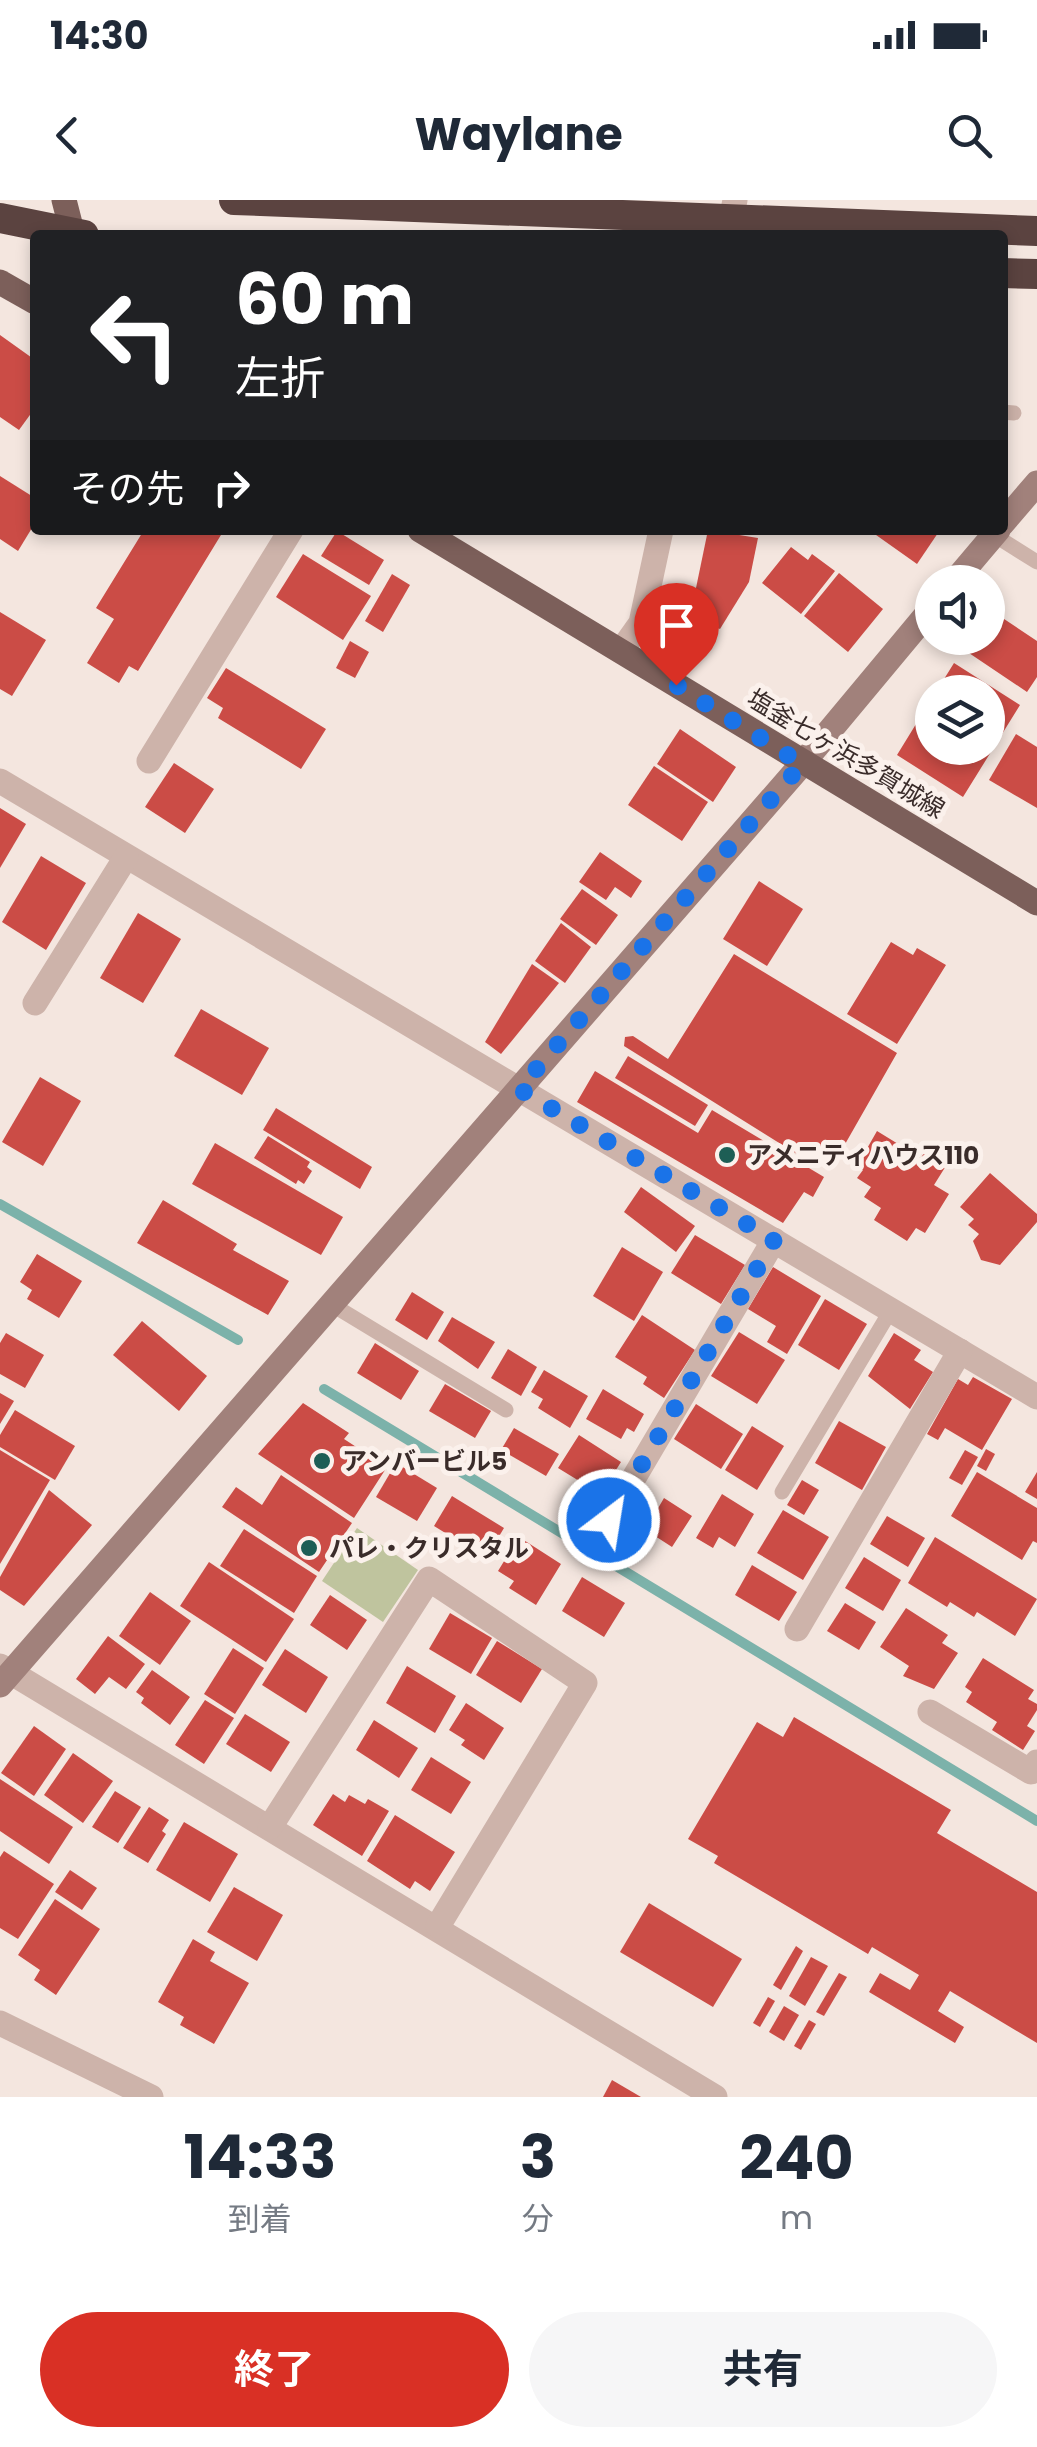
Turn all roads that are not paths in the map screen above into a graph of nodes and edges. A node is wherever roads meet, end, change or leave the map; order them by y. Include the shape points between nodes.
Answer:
1 (64, 200) edge
2 (234, 200) edge
3 (0, 218) edge
4 (731, 219) edge
5 (55, 230) edge
6 (72, 230) edge
7 (1037, 231) edge
8 (1008, 273) edge
9 (1037, 274) edge
10 (0, 282) edge
11 (30, 299) edge
12 (1037, 483) edge
13 (1008, 518) edge
14 (287, 535) edge
15 (428, 535) edge
16 (661, 535) edge
17 (994, 535) edge
18 (1004, 535) edge
19 (1037, 562) edge
20 (968, 565) edge
21 (915, 628) edge
22 (621, 651) junction
23 (149, 761) dead end
24 (802, 764) junction
25 (0, 781) edge
26 (126, 857) junction
27 (1037, 904) edge
28 (35, 1003) dead end
29 (519, 1089) junction
30 (774, 1240) junction
31 (332, 1304) junction
32 (891, 1310) junction
33 (960, 1350) junction
34 (1037, 1397) edge
35 (506, 1410) dead end
36 (782, 1492) dead end
37 (609, 1520) dead end
38 (796, 1629) dead end
39 (3, 1674) edge
40 (930, 1712) dead end
41 (1037, 1762) edge
42 (270, 1827) junction
43 (438, 1926) junction
44 (0, 2023) edge
45 (151, 2097) edge
46 (716, 2097) edge

1 - 6 main road
2 - 4 highway
3 - 5 highway
4 - 7 highway
8 - 9 highway
10 - 11 main road
12 - 13 street
14 - 23 street
15 - 22 main road, 塩釜七ヶ浜多賀城線
16 - 22 street via 640,623
17 - 20 street
18 - 19 lane
21 - 24 street
22 - 24 main road, 塩釜七ヶ浜多賀城線
24 - 27 main road, 塩釜七ヶ浜多賀城線
24 - 29 street
25 - 26 street
26 - 28 street
26 - 29 street
29 - 30 street
29 - 31 street
30 - 32 street
30 - 37 street
31 - 35 lane
31 - 39 street
32 - 33 street
32 - 36 lane
33 - 34 street
33 - 38 street
39 - 42 street
40 - 41 street via 1031,1772
42 - 43 street
42 - 43 street via 428,1579 585,1683
43 - 46 street
44 - 45 street

